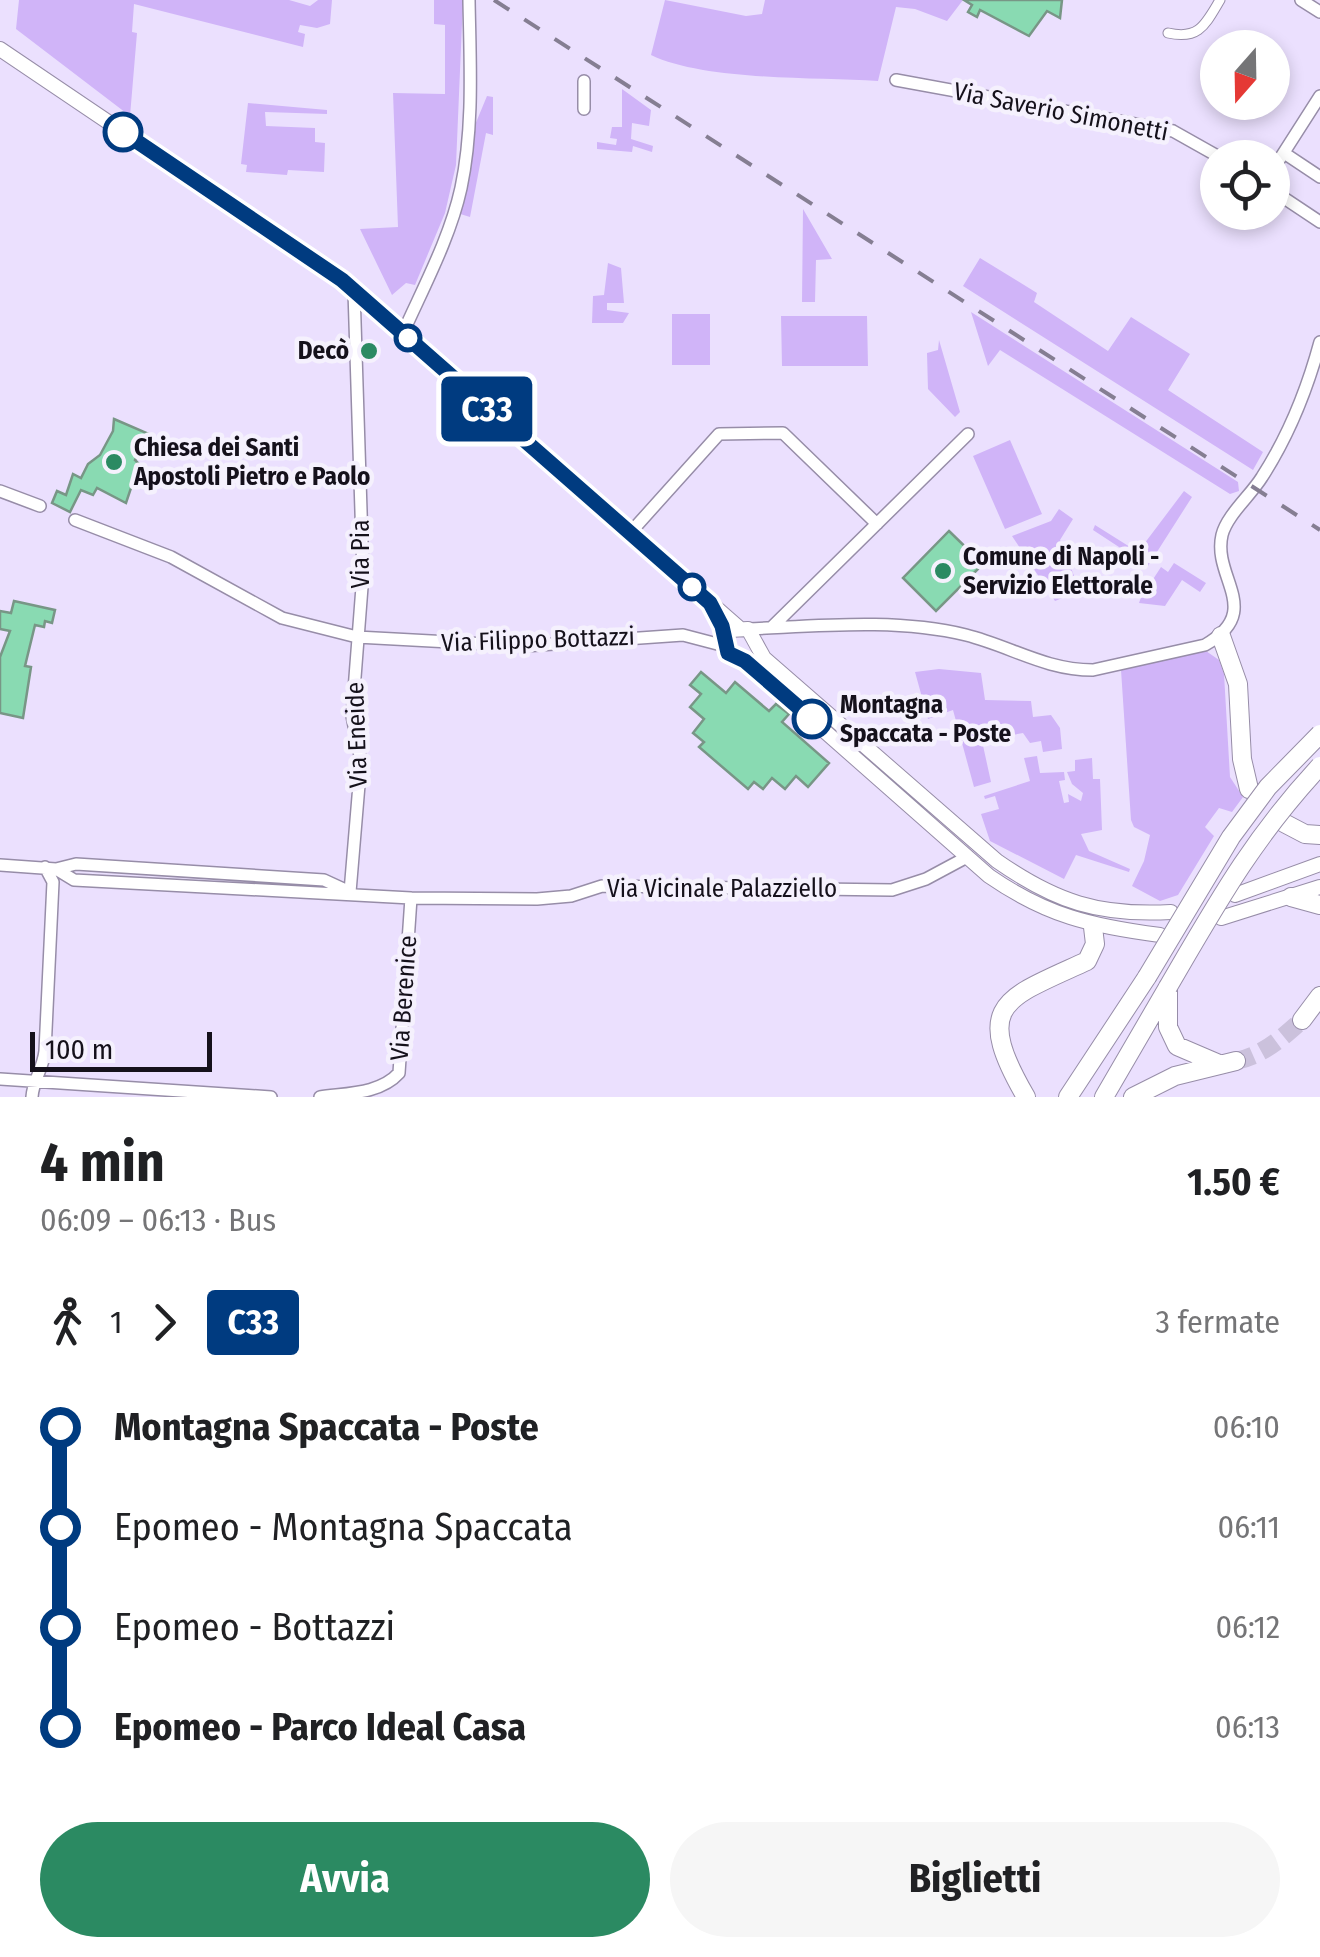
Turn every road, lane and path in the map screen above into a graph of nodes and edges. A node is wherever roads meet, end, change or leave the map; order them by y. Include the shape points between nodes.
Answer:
1 (469, 0) edge
2 (1220, 0) edge
3 (1300, 0) edge
4 (1320, 12) edge
5 (1168, 32) dead end
6 (0, 49) edge
7 (584, 80) dead end
8 (896, 80) dead end
9 (1320, 96) edge
10 (584, 109) dead end
11 (1290, 144) edge
12 (1200, 146) edge
13 (1290, 158) edge
14 (1320, 177) edge
15 (1290, 202) edge
16 (1320, 222) edge
17 (354, 290) junction
18 (403, 333) junction
19 (1320, 342) edge
20 (968, 434) dead end
21 (0, 491) edge
22 (40, 506) dead end
23 (75, 520) dead end
24 (877, 524) junction
25 (630, 533) junction
26 (710, 603) junction
27 (755, 632) junction
28 (1221, 636) junction
29 (357, 637) junction
30 (725, 642) junction
31 (739, 658) junction
32 (1320, 734) edge
33 (1320, 766) edge
34 (1249, 789) dead end
35 (1284, 823) dead end
36 (1320, 836) edge
37 (967, 857) junction
38 (1320, 864) edge
39 (0, 865) edge
40 (51, 868) junction
41 (1320, 887) edge
42 (350, 892) junction
43 (1236, 895) dead end
44 (1291, 897) junction
45 (411, 898) junction
46 (1320, 905) edge
47 (1171, 912) dead end
48 (1222, 918) dead end
49 (1093, 926) junction
50 (1160, 936) dead end
51 (1168, 987) junction
52 (1320, 996) edge
53 (1302, 1020) tunnel mouth
54 (0, 1079) edge
55 (33, 1082) junction
56 (32, 1097) edge
57 (271, 1097) edge
58 (320, 1097) edge
59 (1026, 1097) edge
60 (1068, 1097) edge
61 (1104, 1097) edge
62 (1132, 1097) edge

1 - 18 street via 469,123 461,186
2 - 5 street via 1200,32
3 - 4 street
6 - 17 street
7 - 10 street
8 - 12 street, Via Saverio Simonetti via 1173,131
9 - 11 street
13 - 14 street
15 - 16 street
17 - 18 street
17 - 29 street, Via Pia via 363,574
18 - 25 street
19 - 28 street via 1306,394 1283,440 1222,532 1235,593
20 - 24 street
21 - 22 street
23 - 29 street, Via Filippo Bottazzi via 152,548 282,618
24 - 25 street via 784,433 719,434
24 - 27 street
25 - 26 street
26 - 27 street
26 - 30 street
27 - 28 street via 890,627 966,635 1074,670 1162,656
27 - 30 street
27 - 31 street via 748,655
27 - 47 street via 1026,882 1104,912
28 - 34 highway via 1238,684
29 - 30 street, Via Filippo Bottazzi via 525,646 683,635
29 - 42 street, Via Eneide via 352,716 361,761
30 - 31 street
31 - 37 street
32 - 60 highway, bridge via 1230,837
33 - 51 highway, bridge via 1245,856
35 - 36 highway
37 - 45 street, Via Vicinale Palazziello via 892,890 602,886 570,896
37 - 49 street via 1023,899
38 - 43 street
39 - 40 street, Via Vicinale Palazziello
40 - 42 street, Via Vicinale Palazziello via 74,880
40 - 55 street via 42,1070
41 - 44 street
42 - 45 street, Via Vicinale Palazziello
44 - 46 highway
44 - 48 street
45 - 58 street, Via Berenice via 399,1073 374,1089
49 - 50 street
49 - 59 highway via 1096,944 1088,960 1036,983 1003,1008 999,1042
51 - 61 highway
51 - 62 highway via 1168,1027 1177,1046 1228,1063 1175,1076
52 - 53 highway
54 - 55 street
55 - 56 street
55 - 57 street

